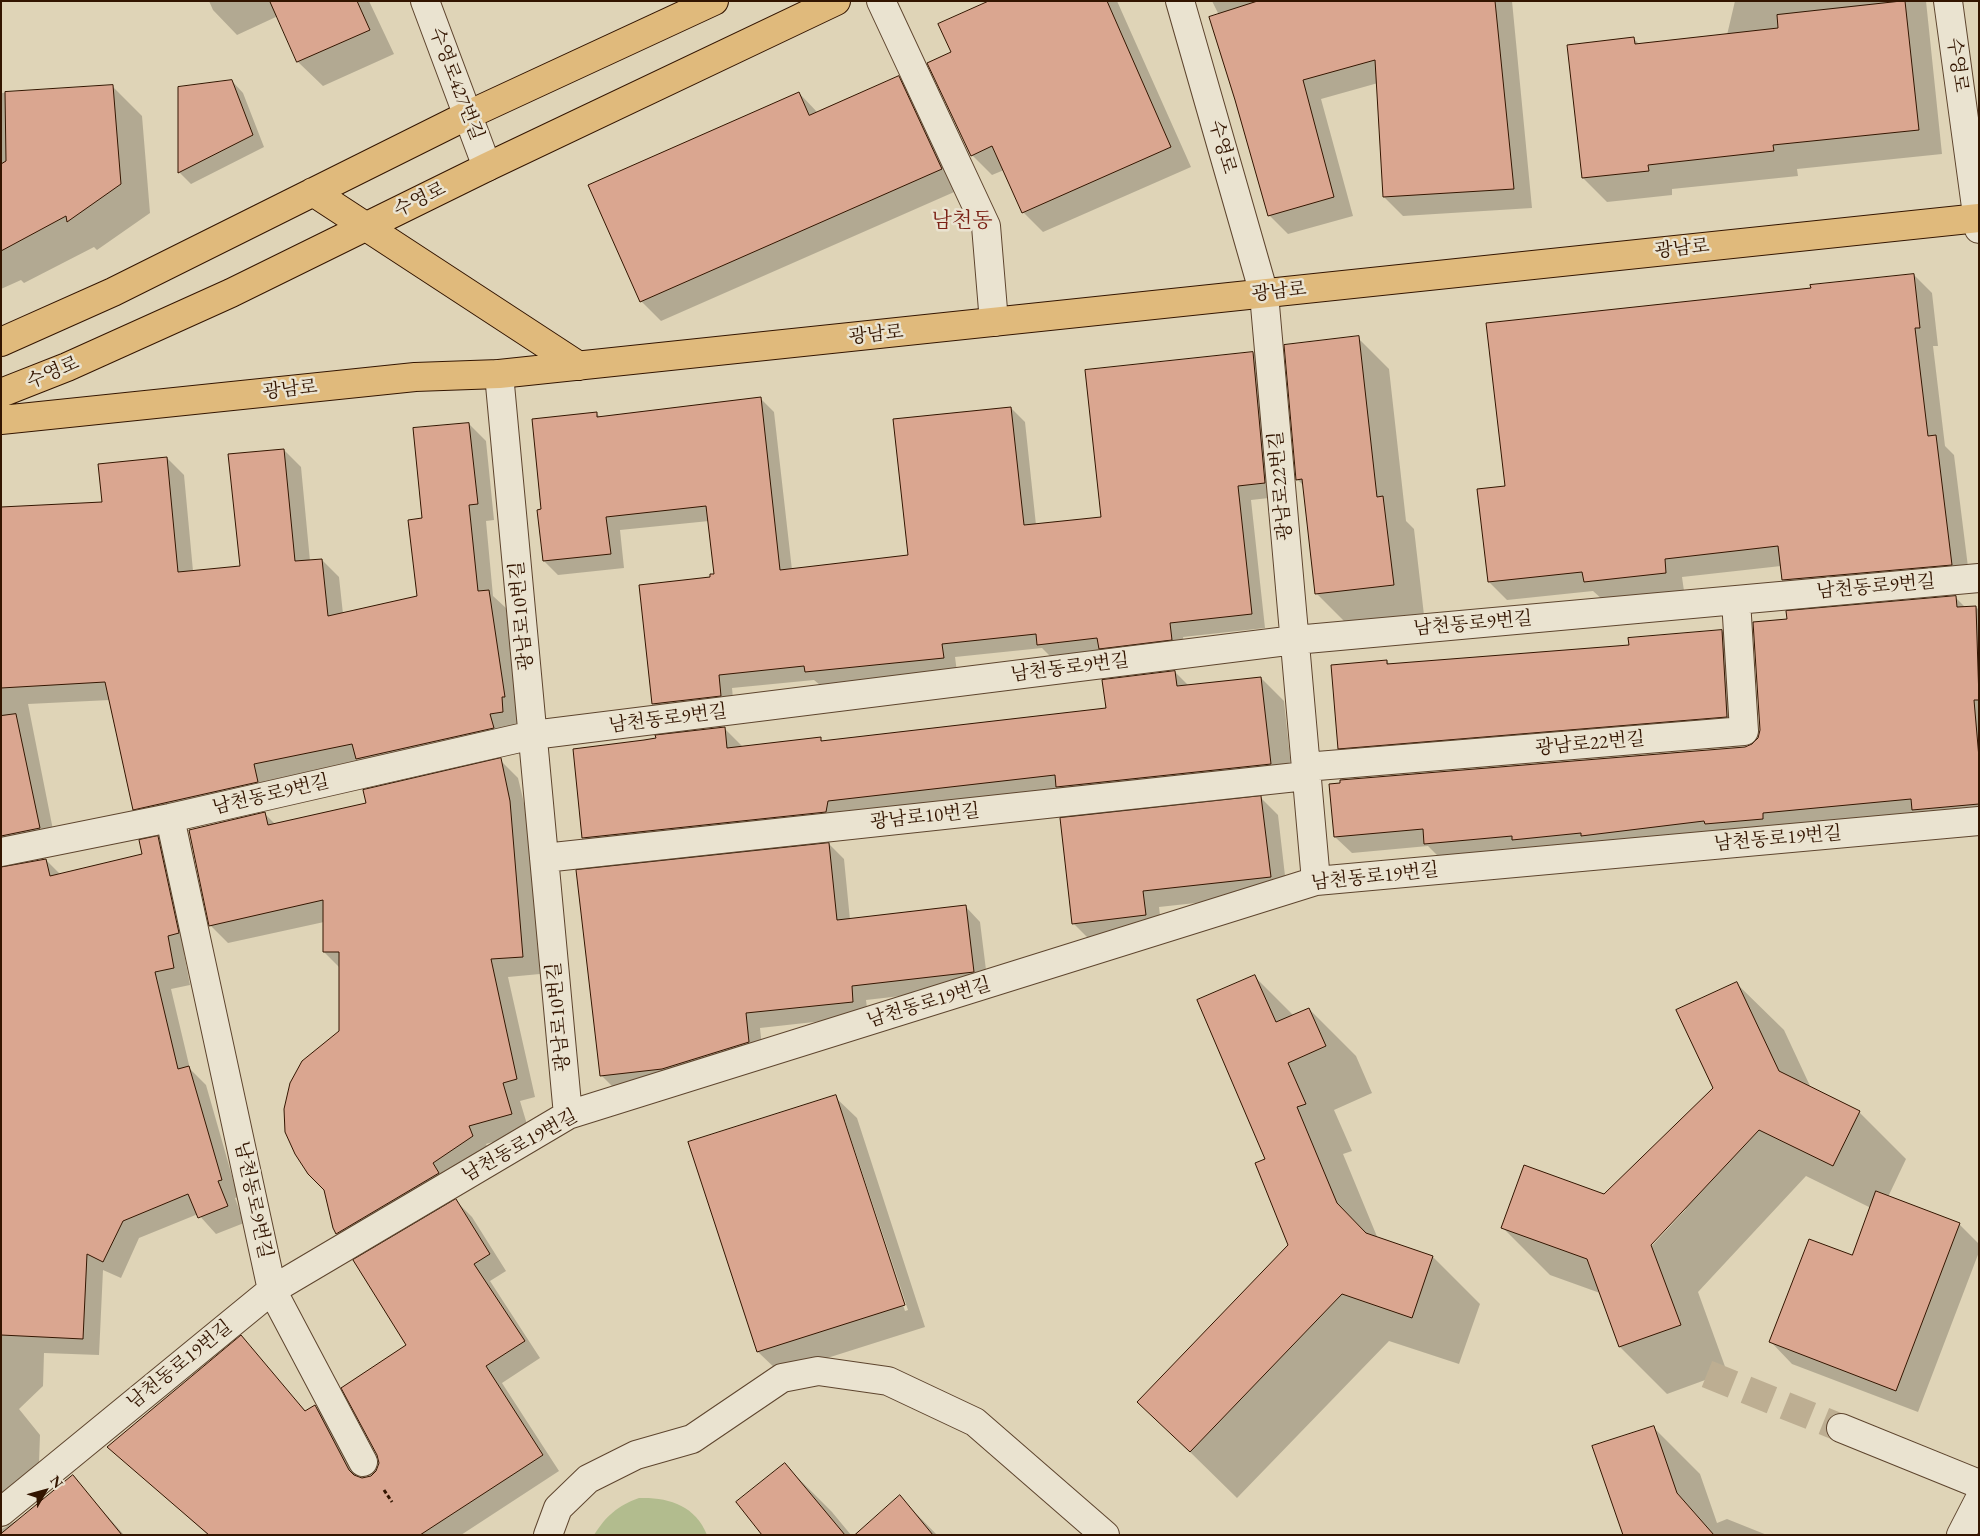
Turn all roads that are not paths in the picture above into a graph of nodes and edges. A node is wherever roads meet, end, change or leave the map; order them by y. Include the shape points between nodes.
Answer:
1 (425, 1) edge
2 (714, 1) edge
3 (836, 1) edge
4 (881, 1) edge
5 (1180, 1) edge
6 (1948, 1) edge
7 (468, 115) junction
8 (487, 167) junction
9 (313, 192) junction
10 (1978, 221) edge
11 (366, 226) junction
12 (1264, 294) junction
13 (994, 322) junction
14 (1, 342) edge
15 (579, 366) junction
16 (499, 374) junction
17 (1, 393) edge
18 (1, 420) edge
19 (1979, 578) edge
20 (1736, 600) junction
21 (1295, 640) junction
22 (533, 736) junction
23 (1306, 772) junction
24 (170, 818) junction
25 (1979, 821) edge
26 (1, 852) edge
27 (544, 858) junction
28 (1316, 881) junction
29 (568, 1115) junction
30 (272, 1290) junction
31 (1841, 1428) tunnel mouth
32 (352, 1453) dead end
33 (1979, 1484) edge
34 (1979, 1500) edge
35 (1, 1512) edge
36 (548, 1535) edge
37 (1105, 1535) edge
38 (1961, 1535) edge

1 - 7 street, 수영로427번길
2 - 7 main road
3 - 8 main road, 수영로
4 - 13 street via 986,226
5 - 12 street, 수영로
6 - 10 street, 수영로
7 - 8 street, 수영로427번길
7 - 9 main road
8 - 11 main road, 수영로
9 - 11 main road
9 - 14 main road via 112,292
10 - 12 main road, 광남로
11 - 15 main road
11 - 17 main road, 수영로 via 204,305 68,367
12 - 13 main road, 광남로
12 - 21 street, 광남로22번길
13 - 15 main road, 광남로
15 - 16 main road, 광남로
16 - 18 main road, 광남로 via 415,377
16 - 22 street, 광남로10번길
19 - 20 street, 남천동로9번길
20 - 21 street, 남천동로9번길
20 - 23 street, 광남로22번길 via 1744,731
21 - 22 street, 남천동로9번길
21 - 23 street, 광남로22번길
22 - 24 street, 남천동로9번길
22 - 27 street, 광남로10번길
23 - 27 street, 광남로10번길
23 - 28 street, 광남로22번길
24 - 26 street, 남천동로9번길
24 - 30 street, 남천동로9번길
25 - 28 street, 남천동로19번길
27 - 29 street, 광남로10번길
28 - 29 street, 남천동로19번길
29 - 30 street, 남천동로19번길
30 - 32 street, 남천동로9번길
30 - 35 street, 남천동로19번길
31 - 33 street
34 - 38 street
36 - 37 street via 558,1508 588,1478 636,1455 692,1439 782,1378 818,1372 888,1381 975,1422

